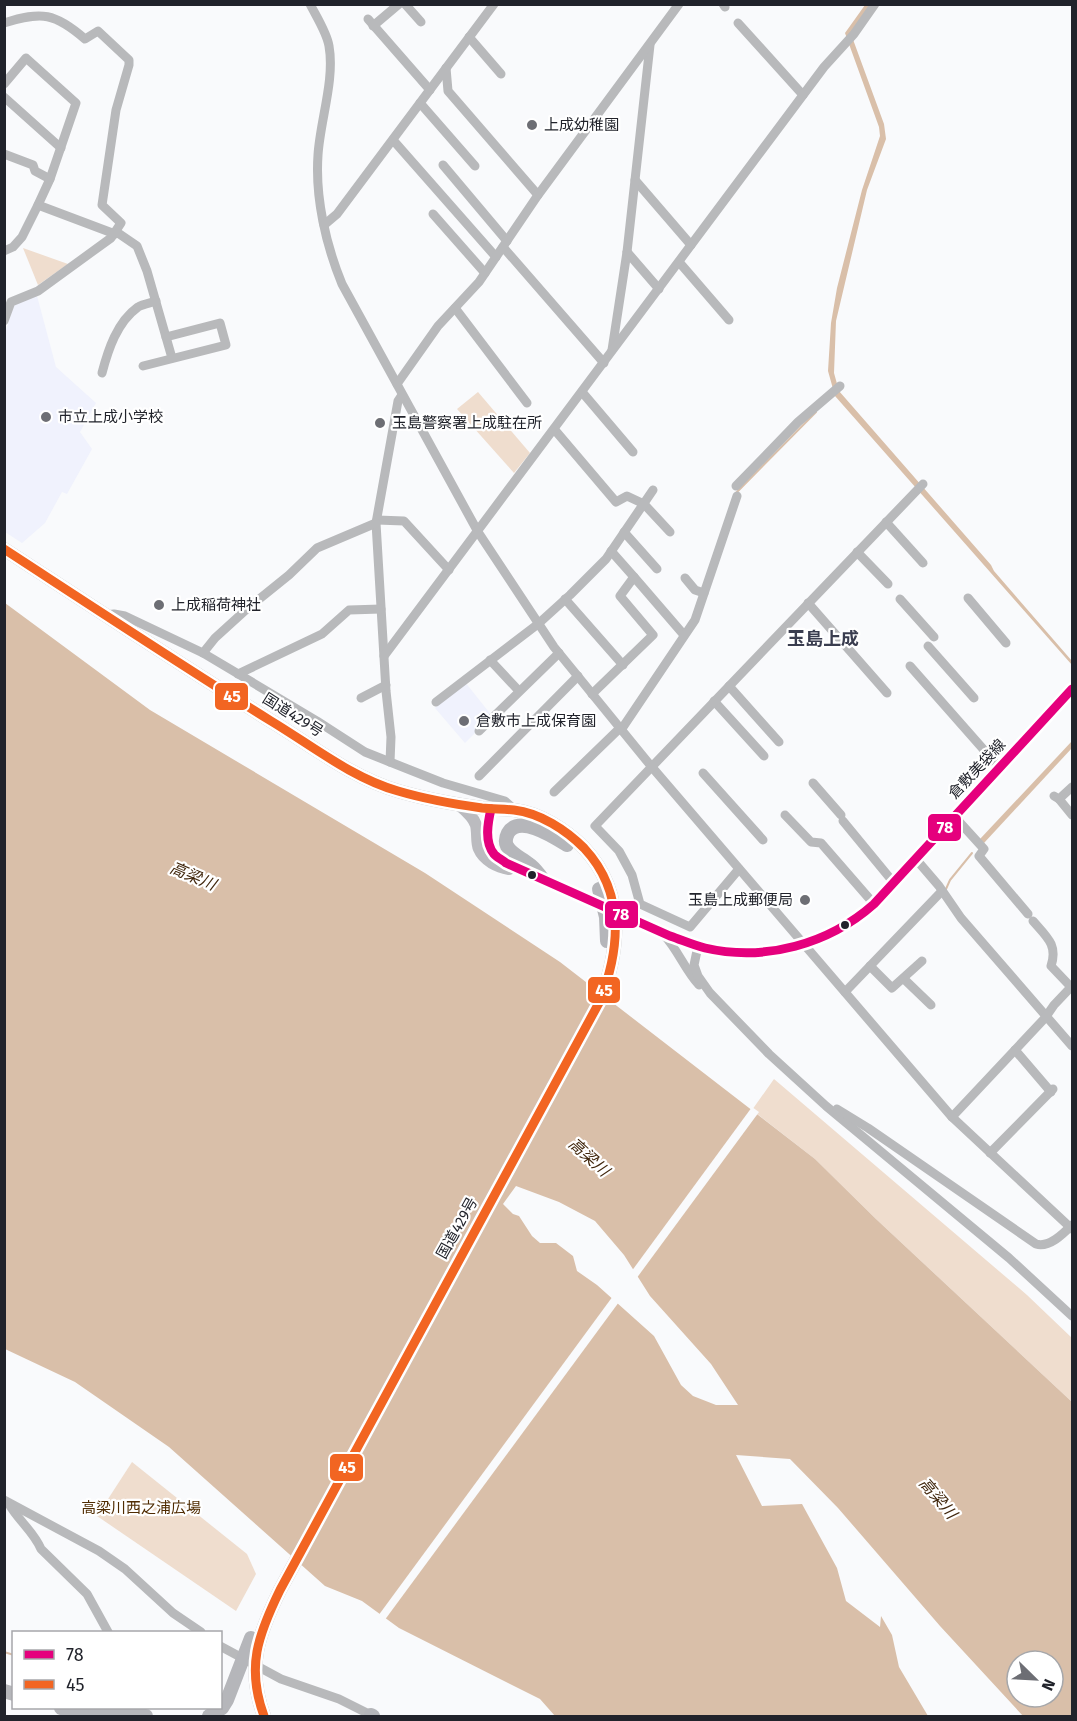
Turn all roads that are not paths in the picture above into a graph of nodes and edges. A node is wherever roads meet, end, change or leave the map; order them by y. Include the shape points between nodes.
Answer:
1 (31, 4) edge
2 (399, 4) edge
3 (405, 4) edge
4 (494, 4) edge
5 (679, 4) edge
6 (875, 4) edge
7 (311, 5) edge
8 (36, 14) junction
9 (421, 22) dead end
10 (4, 23) edge
11 (738, 23) dead end
12 (469, 37) junction
13 (650, 43) junction
14 (446, 68) junction
15 (501, 74) dead end
16 (4, 84) edge
17 (430, 90) junction
18 (803, 95) junction
19 (4, 97) edge
20 (420, 103) junction
21 (393, 140) junction
22 (61, 148) junction
23 (4, 154) edge
24 (443, 165) dead end
25 (475, 166) dead end
26 (50, 179) junction
27 (635, 180) junction
28 (538, 195) junction
29 (38, 205) junction
30 (433, 214) dead end
31 (324, 225) junction
32 (115, 234) junction
33 (505, 244) junction
34 (691, 245) junction
35 (4, 251) edge
36 (627, 252) junction
37 (496, 256) junction
38 (679, 262) junction
39 (485, 273) junction
40 (658, 289) junction
41 (156, 301) junction
42 (455, 308) junction
43 (729, 320) dead end
44 (4, 321) edge
45 (166, 337) junction
46 (612, 352) junction
47 (172, 358) junction
48 (604, 363) junction
49 (143, 366) dead end
50 (102, 374) dead end
51 (397, 384) junction
52 (839, 386) dead end
53 (582, 392) junction
54 (402, 395) junction
55 (527, 403) dead end
56 (554, 429) junction
57 (633, 452) dead end
58 (923, 484) dead end
59 (736, 486) dead end
60 (653, 490) dead end
61 (737, 496) dead end
62 (644, 504) junction
63 (376, 522) junction
64 (886, 522) junction
65 (478, 532) junction
66 (624, 532) junction
67 (670, 532) dead end
68 (4, 549) edge
69 (611, 551) junction
70 (857, 552) junction
71 (923, 563) dead end
72 (657, 569) dead end
73 (449, 570) junction
74 (634, 577) junction
75 (685, 578) dead end
76 (888, 584) dead end
77 (701, 592) junction
78 (968, 597) dead end
79 (565, 599) junction
80 (900, 599) dead end
81 (808, 603) junction
82 (381, 609) junction
83 (105, 615) junction
84 (538, 624) junction
85 (683, 633) junction
86 (934, 637) dead end
87 (1006, 643) dead end
88 (928, 646) dead end
89 (203, 653) junction
90 (559, 653) junction
91 (384, 656) junction
92 (490, 660) junction
93 (623, 665) junction
94 (910, 666) dead end
95 (238, 674) junction
96 (578, 676) junction
97 (386, 685) junction
98 (729, 686) junction
99 (1072, 689) edge
100 (519, 692) junction
101 (887, 693) dead end
102 (592, 694) junction
103 (361, 698) dead end
104 (974, 698) dead end
105 (714, 701) junction
106 (436, 702) dead end
107 (620, 729) junction
108 (478, 731) dead end
109 (778, 742) dead end
110 (764, 756) dead end
111 (390, 762) junction
112 (651, 766) junction
113 (999, 767) junction
114 (703, 773) dead end
115 (479, 776) dead end
116 (813, 783) dead end
117 (1072, 787) edge
118 (554, 792) dead end
119 (458, 804) junction
120 (491, 809) junction
121 (515, 810) junction
122 (785, 815) dead end
123 (1072, 815) edge
124 (954, 816) junction
125 (763, 840) dead end
126 (567, 844) junction
127 (915, 858) junction
128 (526, 870) junction
129 (737, 871) junction
130 (542, 878) junction
131 (894, 883) junction
132 (603, 887) junction
133 (941, 892) junction
134 (874, 904) junction
135 (660, 931) junction
136 (804, 944) junction
137 (698, 946) junction
138 (922, 961) dead end
139 (870, 966) junction
140 (904, 979) junction
141 (1072, 986) edge
142 (845, 992) junction
143 (931, 1005) dead end
144 (727, 1011) junction
145 (1049, 1013) junction
146 (1072, 1046) edge
147 (1015, 1050) junction
148 (826, 1106) junction
149 (952, 1117) junction
150 (990, 1152) junction
151 (1070, 1229) edge
152 (1072, 1316) edge
153 (6, 1501) edge
154 (107, 1631) edge
155 (200, 1631) edge
156 (222, 1647) edge
157 (247, 1682) junction
158 (222, 1708) edge
159 (68, 1709) edge
160 (102, 1709) edge
161 (92, 1716) edge
162 (125, 1716) edge
163 (146, 1716) edge
164 (255, 1716) edge
165 (264, 1716) edge
166 (371, 1716) edge

1 - 8 street
2 - 17 street via 371,23
3 - 9 street
4 - 12 street
5 - 13 street
6 - 18 street
7 - 31 street via 329,44 318,154
8 - 10 street
8 - 32 street via 55,17 85,39 98,31 129,60 116,110 102,205 121,223
11 - 18 street
12 - 14 street
12 - 15 street
13 - 27 street
13 - 28 street
14 - 17 street
14 - 28 street via 448,91
16 - 22 street via 26,58 76,104
17 - 20 street
18 - 34 street
19 - 22 street
20 - 21 street
20 - 25 street
21 - 31 street via 337,214
21 - 37 street
22 - 26 street
23 - 26 street via 33,165 35,171
24 - 33 street
26 - 29 street
27 - 34 street
27 - 36 street
28 - 33 street
29 - 32 street
29 - 35 street via 22,237
30 - 39 street
31 - 51 street via 330,256 342,284
32 - 41 street via 137,246
32 - 44 street via 39,291 11,302
33 - 37 street
33 - 48 street
34 - 38 street
36 - 40 street
36 - 46 street
37 - 39 street
38 - 40 street
38 - 43 street
39 - 42 street
40 - 46 street
41 - 45 street
41 - 50 street via 139,306 122,324
42 - 51 street
42 - 55 street
45 - 47 street
45 - 47 street via 220,323 226,345
46 - 48 street
47 - 49 street
48 - 53 street
51 - 54 street
52 - 59 street
53 - 56 street
53 - 57 street
54 - 63 street
54 - 65 street
56 - 62 street via 616,502 627,496
56 - 65 street
58 - 64 street
60 - 62 street
61 - 77 street
62 - 66 street
62 - 67 street
63 - 73 street via 404,521
63 - 82 street
63 - 89 street via 317,548
64 - 70 street
64 - 71 street
65 - 73 street
65 - 84 street
66 - 69 street
66 - 72 street
68 - 83 highway, 国道429号
69 - 74 street
69 - 79 street
70 - 76 street
70 - 81 street
73 - 91 street
74 - 85 street
74 - 93 street via 620,596 653,635
75 - 77 street
77 - 85 street via 695,620
78 - 87 street
79 - 84 street
79 - 93 street
80 - 86 street
81 - 98 street
81 - 101 street
82 - 91 street
82 - 95 street via 349,610 322,634
83 - 89 street via 125,616
83 - 119 highway, 国道429号 via 354,772 386,787
84 - 90 street
84 - 92 street
85 - 107 street
88 - 104 street
89 - 95 street
90 - 96 street
90 - 100 street
91 - 97 street
92 - 100 street
92 - 106 street
93 - 102 street
94 - 113 street
95 - 111 street via 365,752
96 - 102 street
96 - 115 street
97 - 103 street
97 - 111 street
98 - 105 street
98 - 109 street
99 - 113 main road, 倉敷美袋線
100 - 108 street
102 - 107 street
105 - 110 street
105 - 112 street
107 - 112 street
107 - 118 street
111 - 121 street via 505,801
112 - 129 street
112 - 129 street via 595,826 620,851 640,904 690,927
113 - 124 main road, 倉敷美袋線
114 - 125 street
116 - 131 street
117 - 123 street via 1057,797
119 - 120 highway, 国道429号
119 - 128 main road via 473,819 479,849 485,858 504,868
120 - 121 highway, 国道429号
120 - 126 highway, 国道429号 via 533,823
120 - 128 main road, 倉敷美袋線 via 488,825 494,854
121 - 132 highway, 国道429号 via 547,821 573,838 594,860
122 - 134 street via 810,842 820,843
124 - 127 main road, 倉敷美袋線
124 - 141 street via 984,849 978,856 1051,943 1055,954 1051,966
126 - 130 highway via 530,826 509,831 506,841 512,853
126 - 132 highway, 国道429号
127 - 131 main road, 倉敷美袋線
127 - 133 street
128 - 130 main road, 倉敷美袋線
129 - 136 street
130 - 135 main road, 倉敷美袋線
131 - 134 main road, 倉敷美袋線
132 - 157 highway, 国道429号 via 607,949 593,998 272,1588 251,1638
132 - 157 highway, 国道429号 via 616,919 616,934 611,969 600,1001 280,1590 263,1624 254,1675
133 - 139 street
133 - 145 street via 1001,965
134 - 136 main road, 倉敷美袋線 via 834,932
135 - 137 main road, 倉敷美袋線
135 - 144 street via 706,994
136 - 137 main road, 倉敷美袋線 via 765,952
136 - 142 street
137 - 144 street via 694,965 698,976
138 - 140 street
139 - 140 street via 892,988
139 - 142 street
140 - 143 street
141 - 145 street
142 - 149 street
144 - 148 street
145 - 146 street
145 - 147 street
147 - 149 street
147 - 150 street via 1052,1090
148 - 151 street via 868,1128 1035,1244 1048,1244
148 - 152 street via 1009,1258
149 - 150 street
150 - 151 street
153 - 154 street via 41,1549 87,1594
153 - 155 street via 99,1551
156 - 166 street via 281,1679 339,1699
157 - 158 highway, 国道429号
157 - 164 highway, 国道429号
157 - 165 highway, 国道429号
159 - 161 highway
160 - 162 highway
162 - 163 highway

